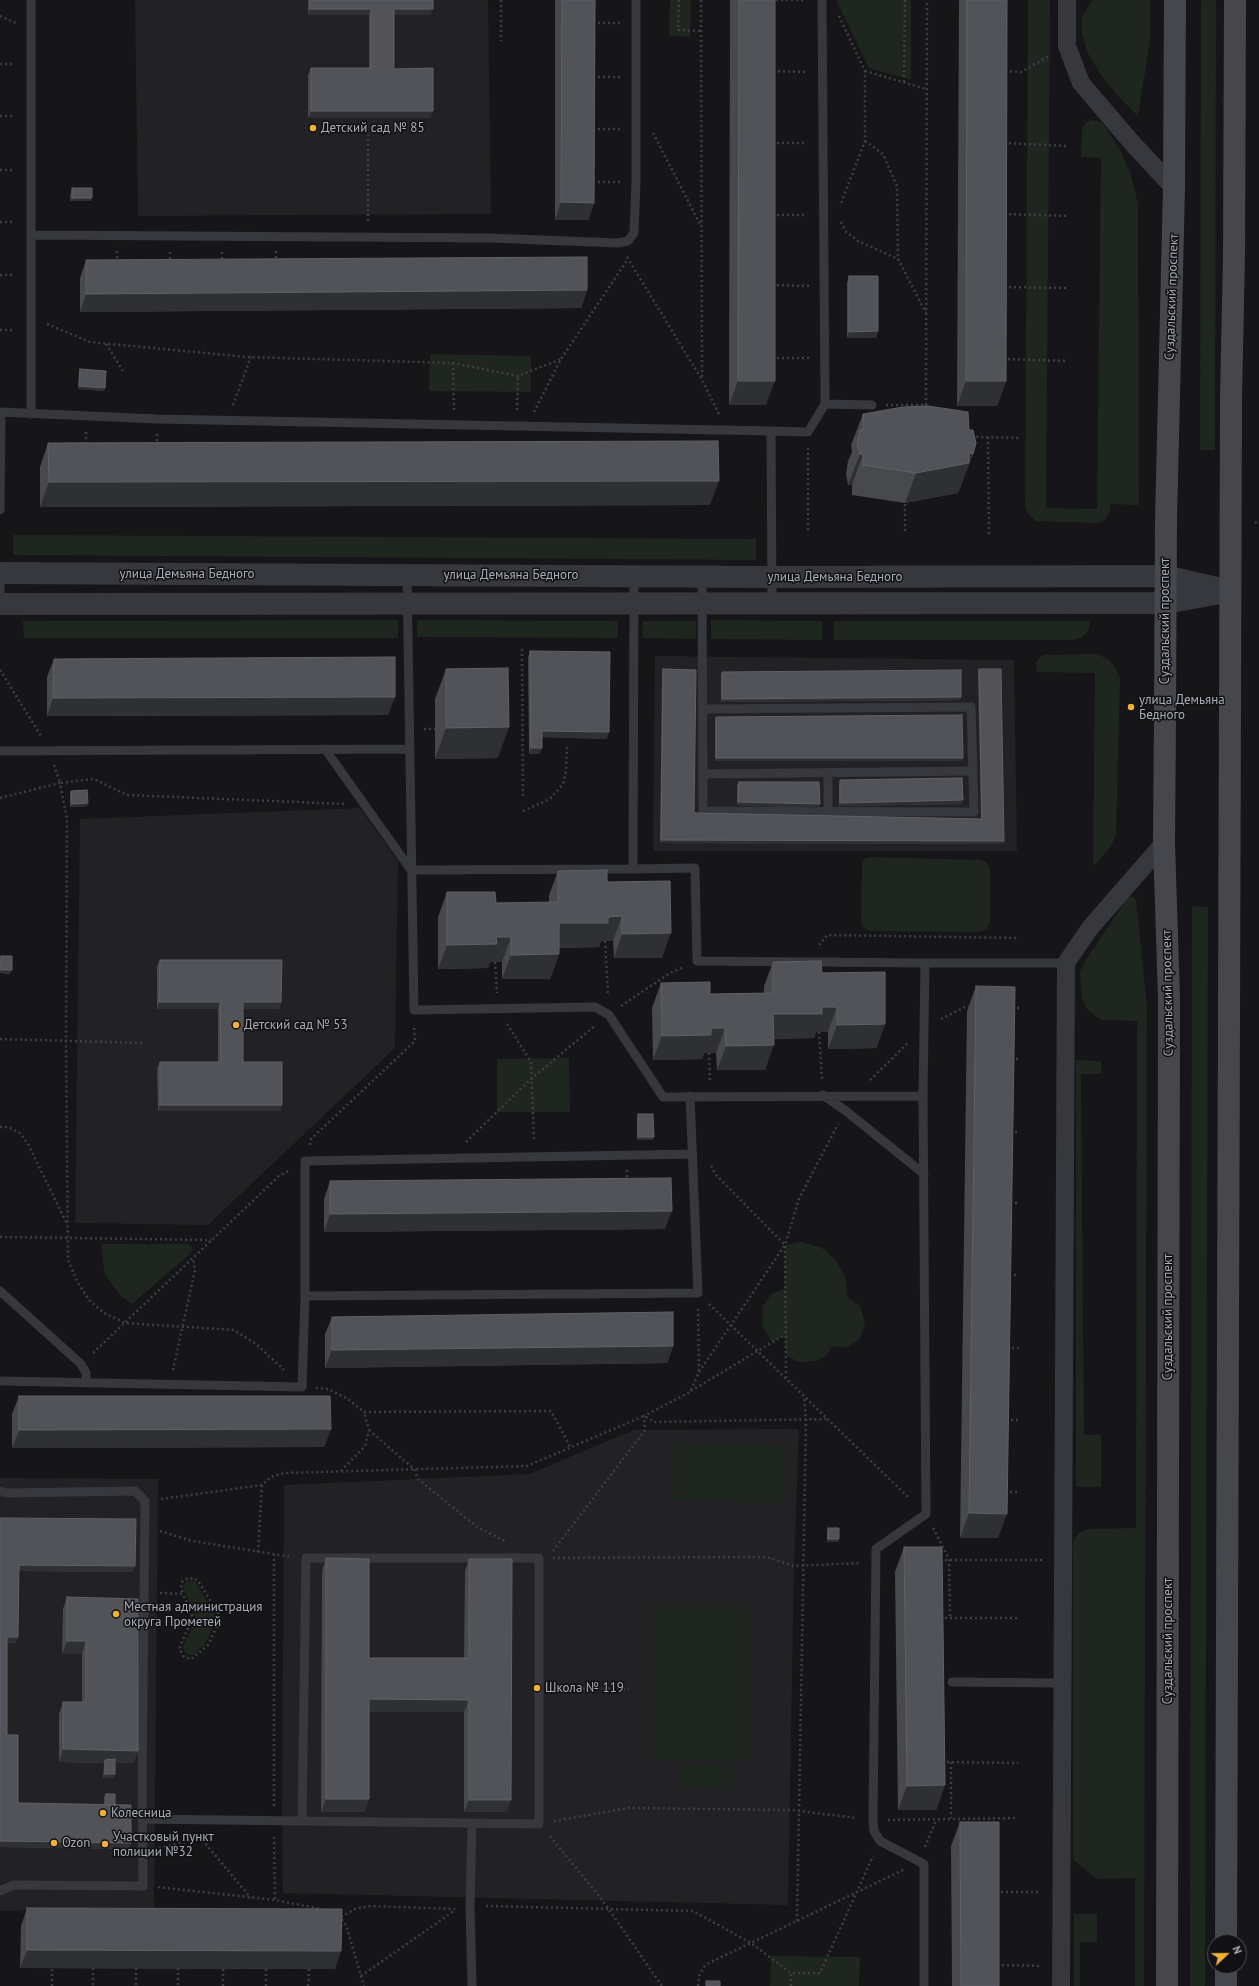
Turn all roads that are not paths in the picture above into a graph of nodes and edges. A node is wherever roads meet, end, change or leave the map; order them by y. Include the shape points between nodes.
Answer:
1 (31, 0) edge
2 (636, 0) edge
3 (822, 0) edge
4 (1067, 0) edge
5 (1175, 0) edge
6 (1235, 0) edge
7 (1174, 188) junction
8 (31, 235) junction
9 (825, 404) junction
10 (872, 405) road end
11 (0, 412) edge
12 (31, 414) junction
13 (771, 431) junction
14 (0, 510) edge
15 (0, 573) edge
16 (407, 575) junction
17 (634, 576) junction
18 (702, 576) junction
19 (1165, 576) junction
20 (771, 577) junction
21 (0, 586) edge
22 (1230, 591) junction
23 (635, 602) junction
24 (408, 603) junction
25 (702, 603) junction
26 (772, 603) junction
27 (1165, 603) junction
28 (0, 604) edge
29 (704, 709) junction
30 (325, 749) junction
31 (410, 749) junction
32 (0, 751) edge
33 (973, 771) junction
34 (828, 773) junction
35 (703, 774) junction
36 (828, 812) junction
37 (1164, 843) junction
38 (633, 869) junction
39 (411, 870) junction
40 (925, 963) junction
41 (1066, 963) junction
42 (823, 1095) junction
43 (690, 1096) junction
44 (923, 1096) junction
45 (693, 1154) junction
46 (924, 1174) junction
47 (0, 1291) edge
48 (305, 1296) junction
49 (0, 1381) edge
50 (86, 1383) junction
51 (0, 1491) edge
52 (952, 1682) dead end
53 (1063, 1683) junction
54 (142, 1819) junction
55 (302, 1821) junction
56 (472, 1823) junction
57 (0, 1891) edge
58 (1226, 1934) edge
59 (1226, 1974) edge
60 (472, 1986) edge
61 (924, 1986) edge
62 (1061, 1986) edge
63 (1167, 1986) edge
64 (1226, 1986) edge

1 - 8 lane
2 - 8 lane via 636,182 634,233 628,241 618,243 489,238
3 - 9 lane
4 - 7 street via 1067,46 1081,83
5 - 7 main road, Суздальский проспект
6 - 22 main road
7 - 19 main road, Суздальский проспект
8 - 12 lane
9 - 10 lane
9 - 13 lane via 808,432
11 - 12 lane
11 - 14 lane
12 - 13 lane via 156,419
13 - 20 lane
15 - 16 street, улица Демьяна Бедного
16 - 17 street, улица Демьяна Бедного
16 - 24 lane
17 - 18 street, улица Демьяна Бедного
17 - 23 lane
18 - 20 street, улица Демьяна Бедного
18 - 25 lane
19 - 20 street, улица Демьяна Бедного
19 - 22 street, улица Демьяна Бедного
19 - 27 main road, Суздальский проспект
20 - 26 lane
21 - 28 lane
22 - 27 street, улица Демьяна Бедного
22 - 58 main road
23 - 24 street, улица Демьяна Бедного
23 - 25 street, улица Демьяна Бедного
23 - 38 lane
24 - 28 street, улица Демьяна Бедного
24 - 31 lane
25 - 26 street, улица Демьяна Бедного
25 - 29 lane
26 - 27 street, улица Демьяна Бедного
27 - 37 main road, Суздальский проспект
29 - 33 lane via 971,707
29 - 35 lane
30 - 31 lane
30 - 32 lane
30 - 39 lane
31 - 39 lane
33 - 34 lane
33 - 36 lane via 974,812
34 - 35 lane
34 - 36 lane
35 - 36 lane via 703,811
37 - 41 street via 1090,928
37 - 63 main road, Суздальский проспект via 1169,998
38 - 39 lane
38 - 40 lane via 695,868 697,960
39 - 43 lane via 414,1010 595,1007 609,1015 663,1097
40 - 41 lane
40 - 44 lane
41 - 53 street
42 - 43 lane
42 - 44 lane
42 - 46 lane
43 - 45 lane
44 - 46 lane
45 - 48 lane via 305,1161
45 - 48 lane via 698,1292
46 - 61 lane via 926,1514 876,1549 873,1820 874,1831 880,1841 924,1864
47 - 50 lane via 81,1364 86,1373
48 - 50 lane via 302,1387
49 - 50 lane
51 - 54 lane via 135,1491 145,1501
52 - 53 lane
53 - 62 street
54 - 55 lane
54 - 57 lane via 143,1886 14,1885
55 - 56 lane
55 - 56 lane via 306,1558 539,1558 539,1824
56 - 60 lane
59 - 64 main road

